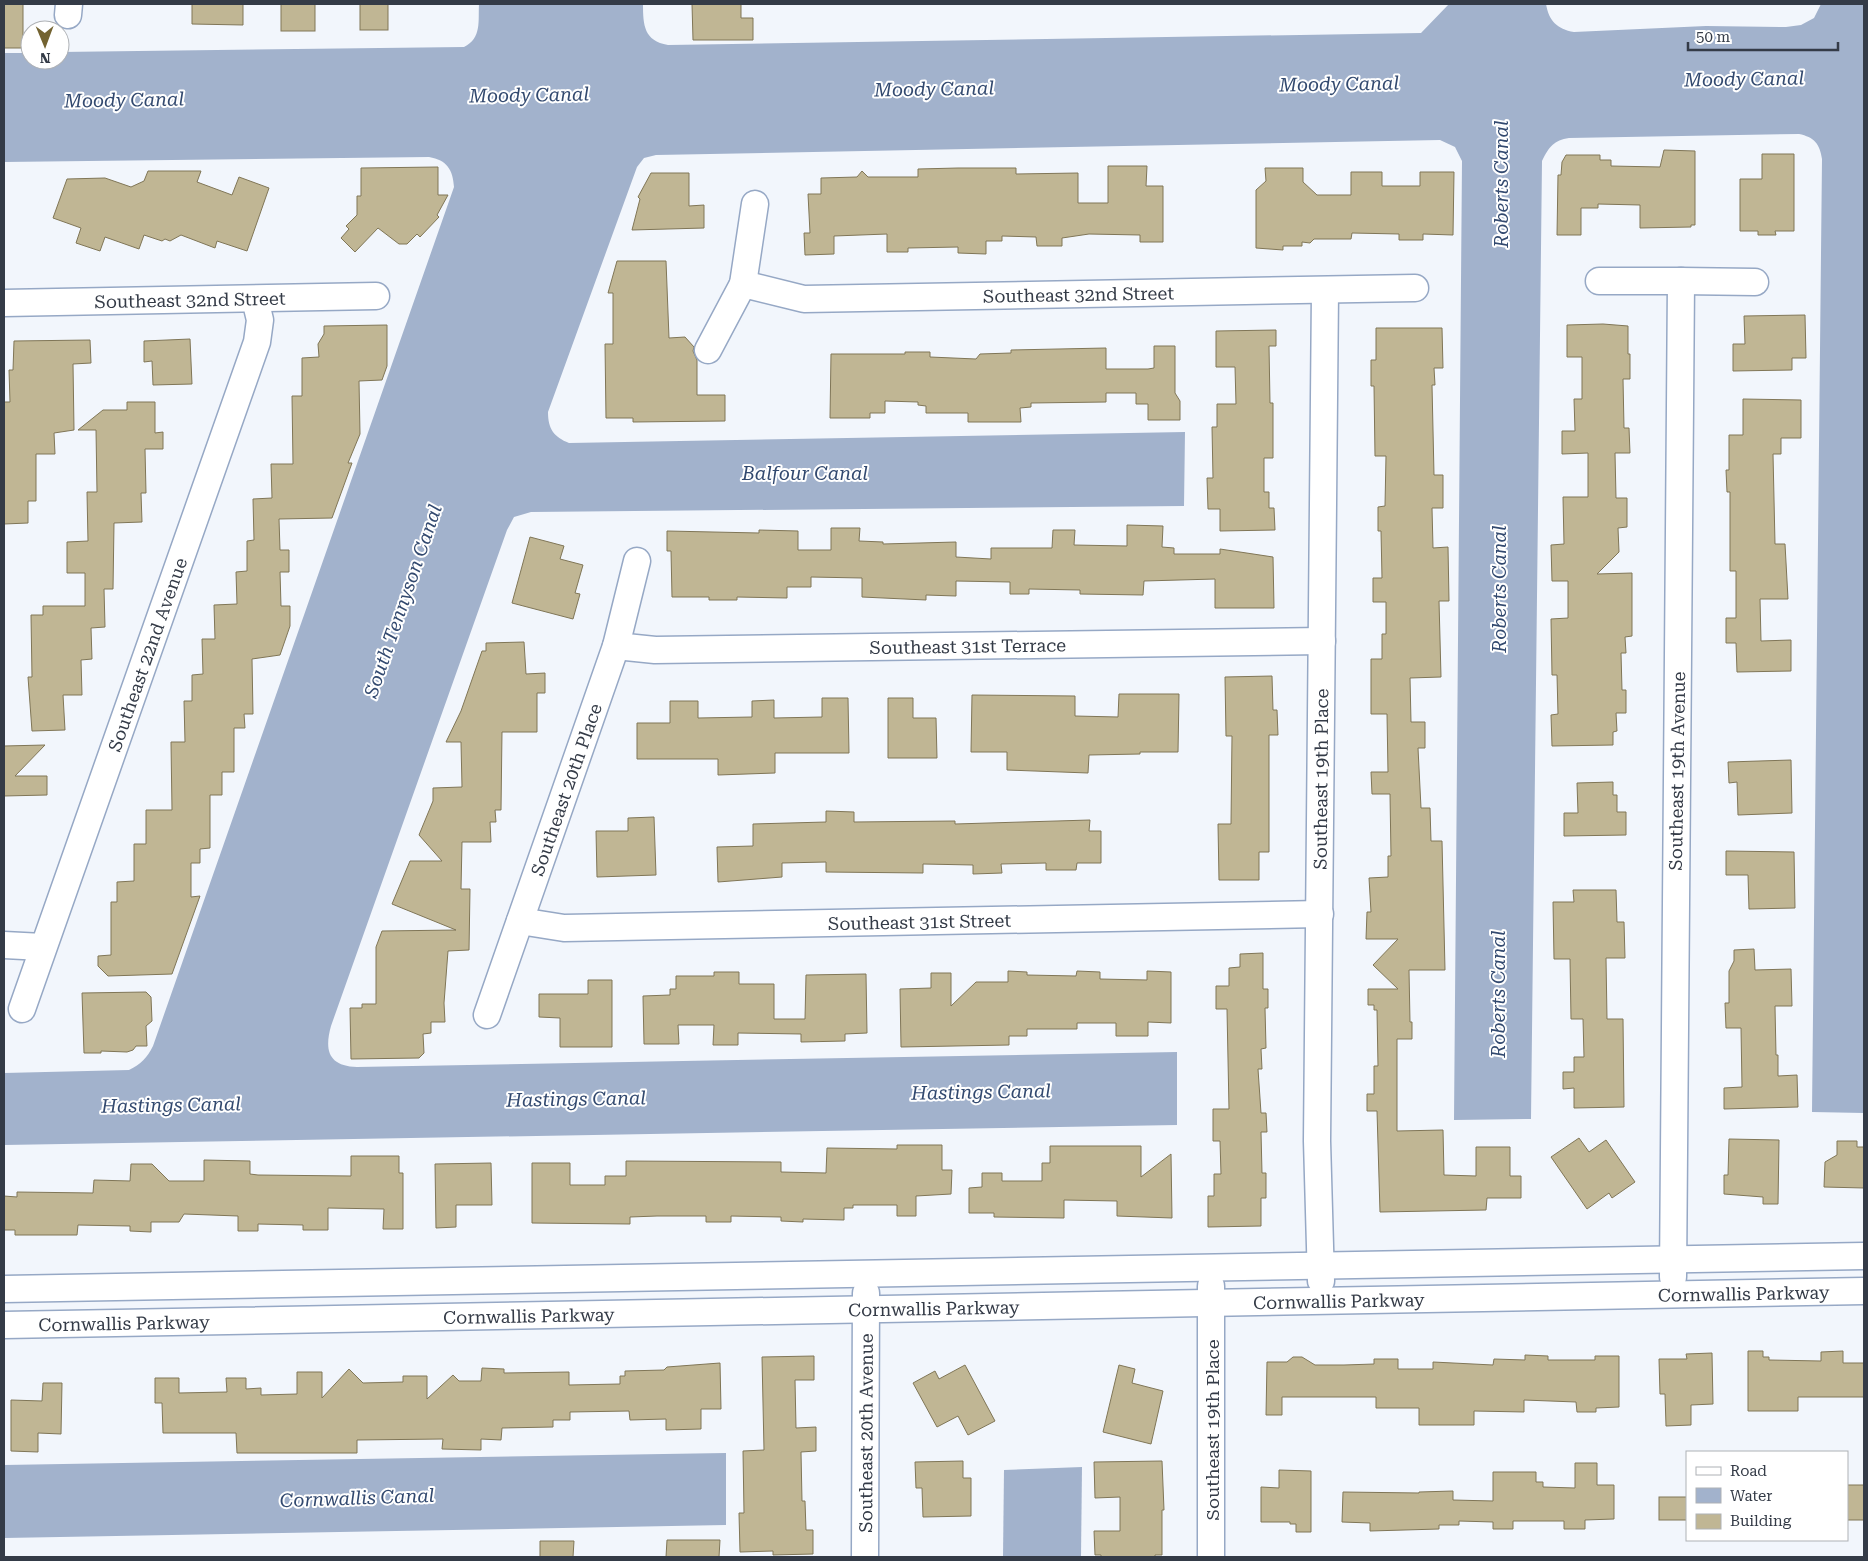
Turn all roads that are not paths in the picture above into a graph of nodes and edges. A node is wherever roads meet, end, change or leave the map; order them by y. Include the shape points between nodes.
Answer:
1 (755, 204) dead end
2 (1598, 281) dead end
3 (1682, 281) junction
4 (1756, 282) dead end
5 (743, 284) junction
6 (1415, 288) dead end
7 (1325, 291) junction
8 (376, 296) dead end
9 (255, 298) junction
10 (4, 303) edge
11 (708, 350) dead end
12 (637, 561) dead end
13 (1322, 640) junction
14 (616, 646) junction
15 (1320, 914) junction
16 (520, 921) junction
17 (4, 945) edge
18 (43, 947) junction
19 (22, 1009) dead end
20 (487, 1015) dead end
21 (1864, 1256) edge
22 (1674, 1261) junction
23 (1320, 1265) junction
24 (1211, 1267) junction
25 (866, 1275) junction
26 (325, 1284) junction
27 (4, 1290) edge
28 (1864, 1291) edge
29 (1673, 1293) junction
30 (1321, 1300) junction
31 (1212, 1303) junction
32 (867, 1310) junction
33 (326, 1319) junction
34 (4, 1325) edge
35 (865, 1557) edge
36 (1211, 1557) edge

1 - 5 street
2 - 3 street
3 - 4 street
3 - 22 street, Southeast 19th Avenue
5 - 7 street, Southeast 32nd Street via 804,298
5 - 11 street
6 - 7 street, Southeast 32nd Street
7 - 13 street, Southeast 19th Place
8 - 9 street, Southeast 32nd Street
9 - 10 street, Southeast 32nd Street
9 - 18 street, Southeast 22nd Avenue via 260,320 257,342
12 - 14 street, Southeast 20th Place
13 - 14 street, Southeast 31st Terrace via 655,650
13 - 15 street, Southeast 19th Place
14 - 16 street, Southeast 20th Place
15 - 16 street, Southeast 31st Street via 564,928
15 - 23 street, Southeast 19th Place via 1317,1141
16 - 20 street, Southeast 20th Place
17 - 18 street
18 - 19 street, Southeast 22nd Avenue
21 - 22 street, Cornwallis Parkway
22 - 23 street, Cornwallis Parkway
22 - 29 street, Southeast 19th Avenue
23 - 24 street, Cornwallis Parkway
23 - 30 street, Southeast 19th Place
24 - 25 street, Cornwallis Parkway
24 - 31 street, Southeast 19th Place
25 - 26 street, Cornwallis Parkway
25 - 32 street, Southeast 20th Avenue
26 - 27 street, Cornwallis Parkway
26 - 33 street
28 - 29 street, Cornwallis Parkway
29 - 30 street, Cornwallis Parkway
30 - 31 street, Cornwallis Parkway
31 - 32 street, Cornwallis Parkway
31 - 36 street, Southeast 19th Place
32 - 33 street, Cornwallis Parkway
32 - 35 street, Southeast 20th Avenue
33 - 34 street, Cornwallis Parkway

